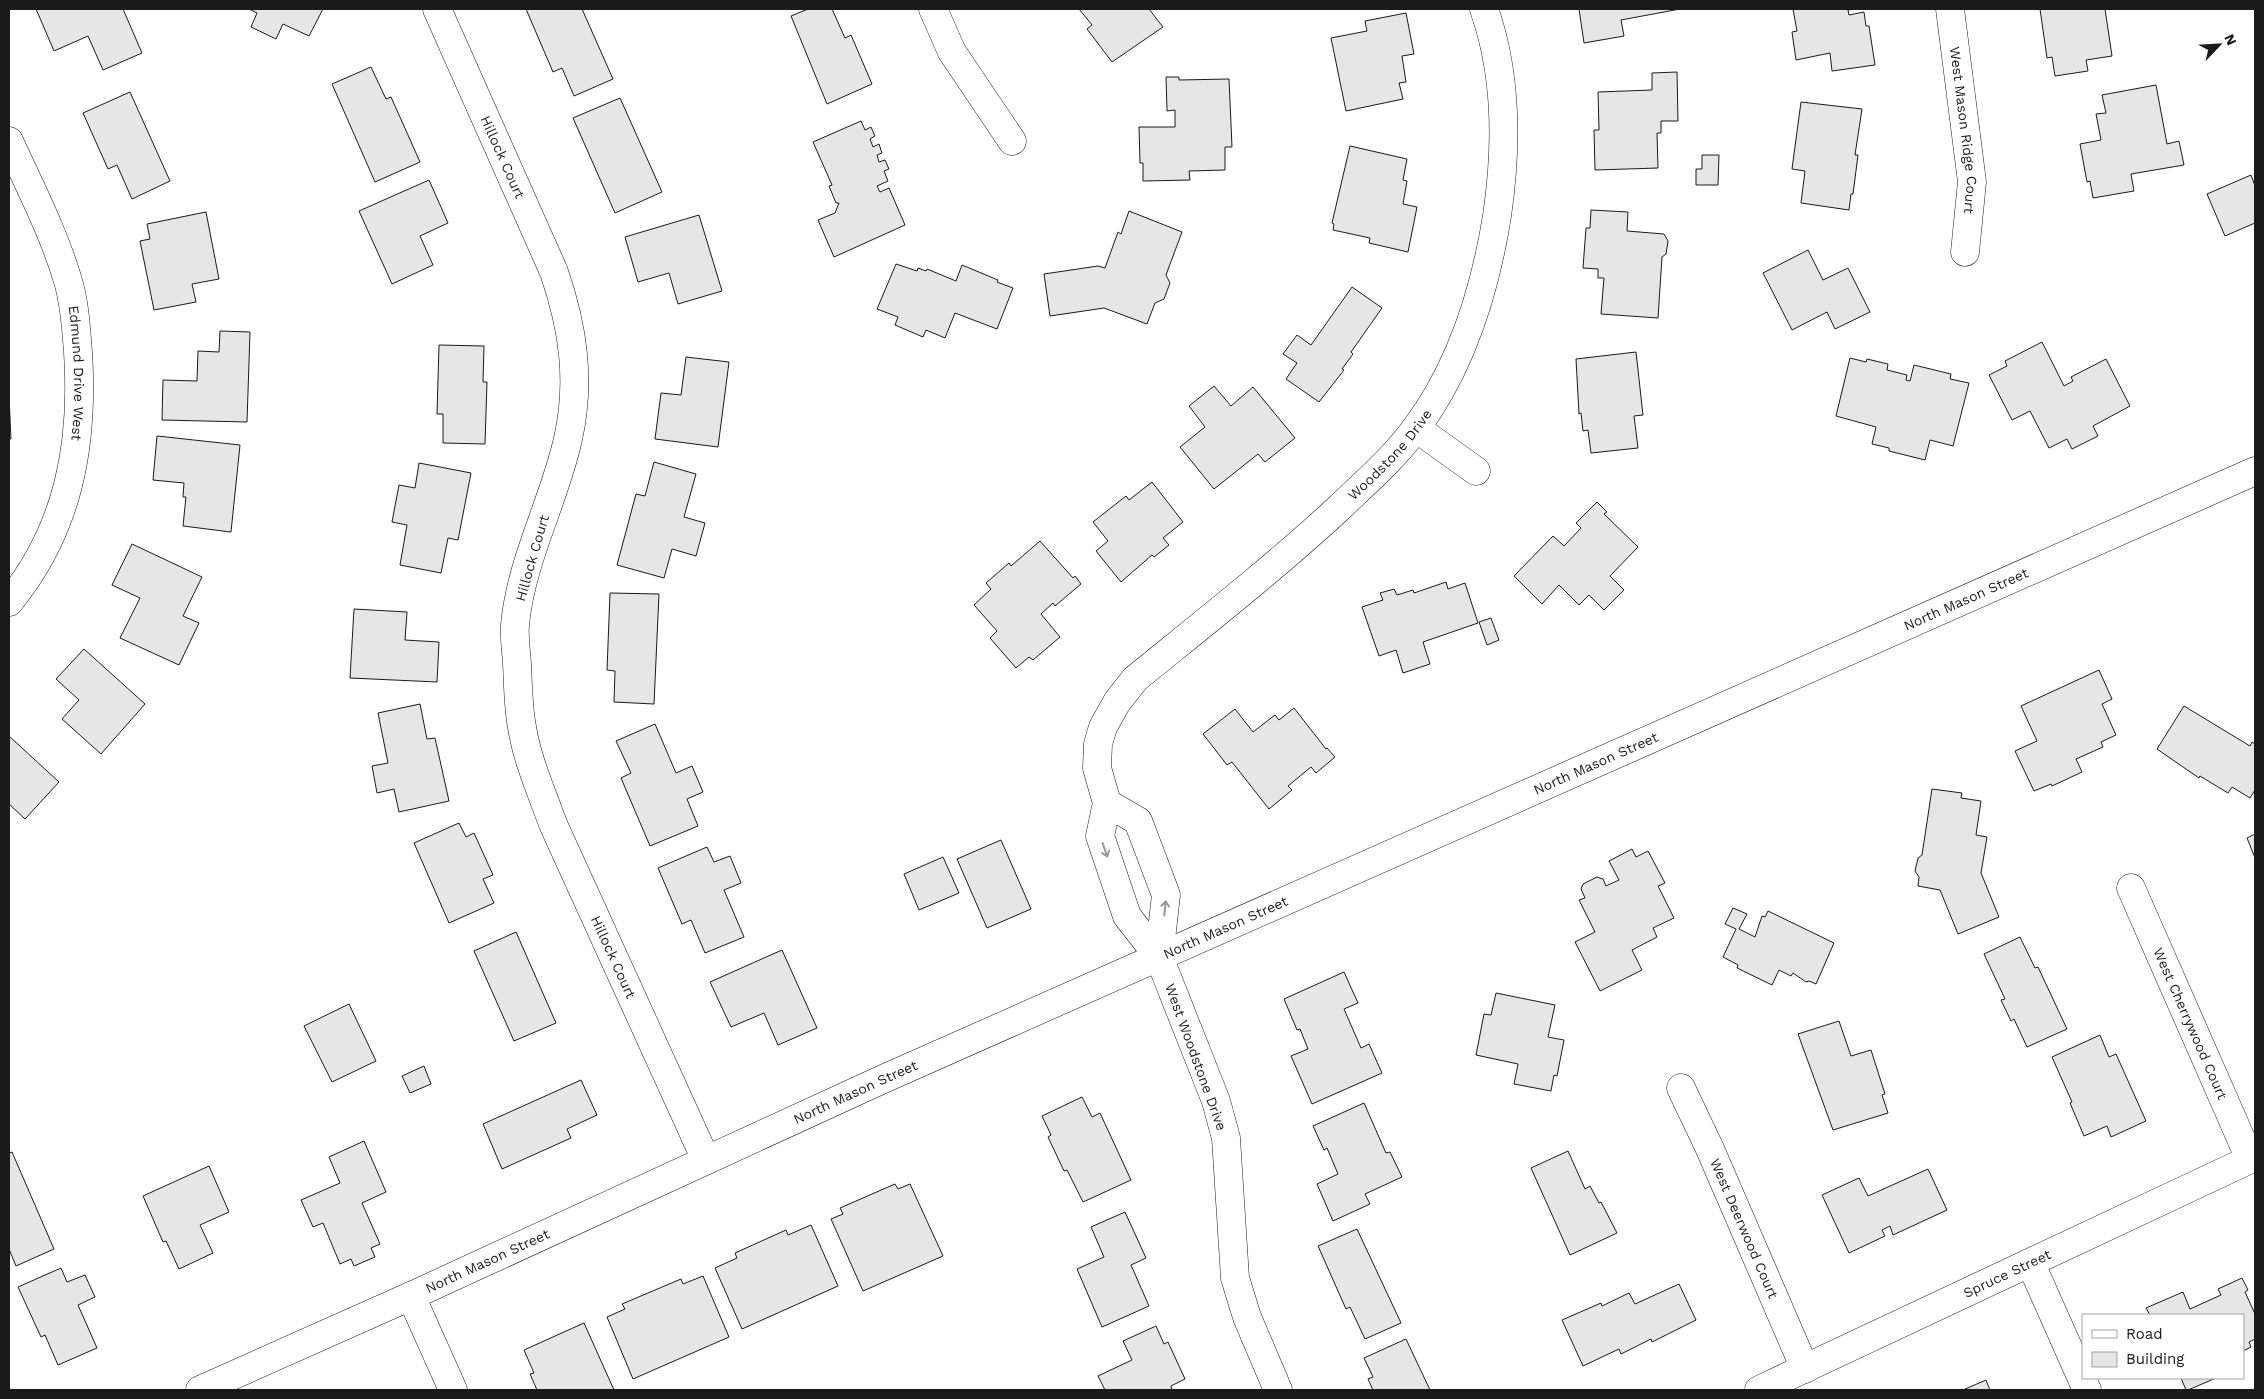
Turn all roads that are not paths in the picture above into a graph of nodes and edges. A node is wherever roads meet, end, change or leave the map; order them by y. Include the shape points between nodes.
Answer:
1 (437, 9) edge
2 (933, 9) edge
3 (1484, 9) edge
4 (1950, 9) edge
5 (9, 141) edge
6 (1012, 141) dead end
7 (1965, 252) dead end
8 (1416, 428) junction
9 (1476, 471) dead end
10 (2255, 471) edge
11 (9, 602) edge
12 (1107, 803) junction
13 (2131, 888) dead end
14 (1159, 957) junction
15 (1681, 1088) dead end
16 (2252, 1158) edge
17 (706, 1160) junction
18 (2031, 1264) junction
19 (411, 1296) junction
20 (1805, 1369) junction
21 (2082, 1379) edge
22 (200, 1390) edge
23 (454, 1390) edge
24 (1278, 1390) edge
25 (1759, 1390) edge

1 - 17 street, Hillock Court via 554,272 567,311 573,346 575,376 568,440 520,589 515,627 522,727 553,824
2 - 6 street via 952,52
3 - 8 street, Woodstone Drive via 1500,76 1504,144 1500,197 1476,309 1441,388
4 - 7 street, West Mason Ridge Court via 1972,182
5 - 11 street, Edmund Drive West via 53,238 69,282 75,316 80,406 67,494 39,559
8 - 9 street
8 - 12 street, Woodstone Drive via 1381,468 1297,546 1135,679 1117,702 1098,744 1097,768
10 - 14 street, North Mason Street
12 -> 14 street, Woodstone Drive via 1100,836 1103,845 1127,916
14 -> 12 street via 1166,895 1138,821
13 - 16 street, West Cherrywood Court
14 - 17 street, North Mason Street
14 - 24 street, West Woodstone Drive via 1216,1101 1226,1138 1235,1278 1247,1317
15 - 20 street, West Deerwood Court
16 - 18 street, Spruce Street
17 - 19 street, North Mason Street
18 - 20 street, Spruce Street
18 - 21 street
19 - 22 street, North Mason Street
19 - 23 street
20 - 25 street, Spruce Street

